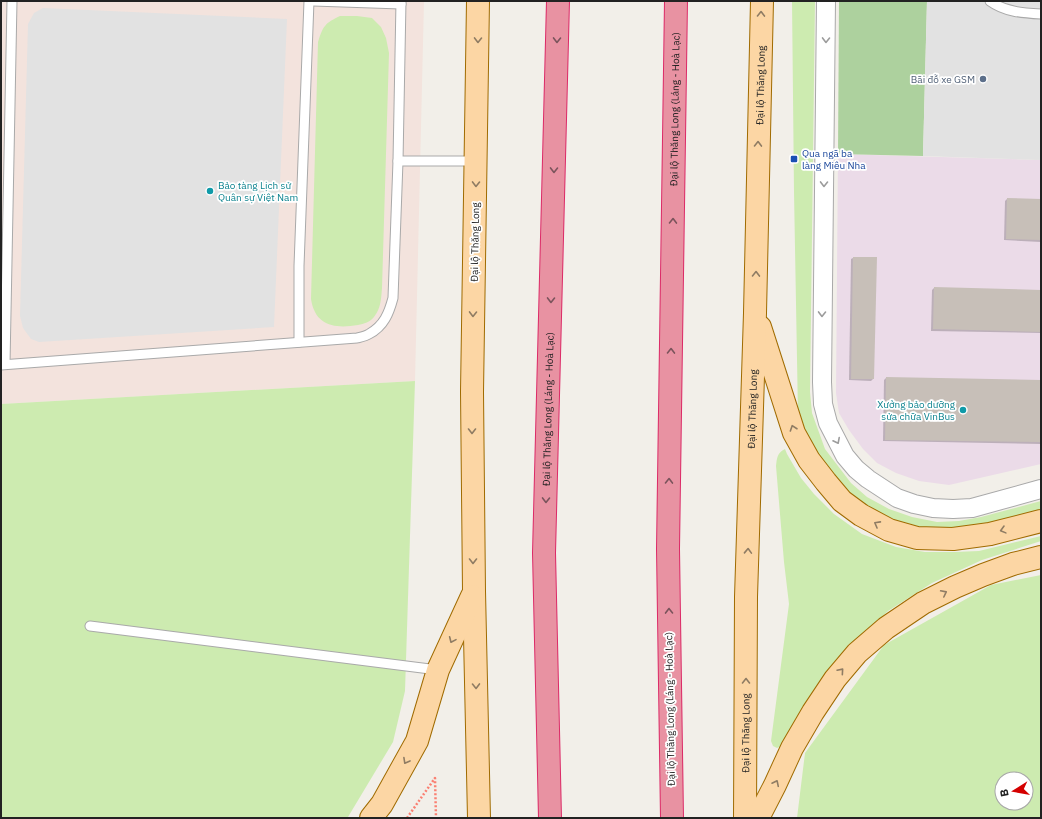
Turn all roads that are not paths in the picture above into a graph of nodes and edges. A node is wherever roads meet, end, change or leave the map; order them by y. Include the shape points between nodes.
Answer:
1 (12, 1) edge
2 (309, 1) edge
3 (313, 1) edge
4 (478, 1) edge
5 (558, 1) edge
6 (676, 1) edge
7 (762, 1) edge
8 (826, 1) edge
9 (990, 1) edge
10 (372, 2) edge
11 (401, 2) edge
12 (1041, 14) edge
13 (398, 161) junction
14 (476, 161) junction
15 (755, 313) junction
16 (299, 342) junction
17 (3, 365) edge
18 (1041, 489) edge
19 (1041, 521) edge
20 (1041, 557) edge
21 (474, 591) junction
22 (90, 626) dead end
23 (438, 670) junction
24 (371, 818) edge
25 (479, 818) edge
26 (550, 818) edge
27 (672, 818) edge
28 (745, 818) edge
29 (758, 818) edge

1 - 17 lane
2 - 16 lane
3 - 10 lane
4 -> 14 main road, Đại lộ Thăng Long
5 -> 26 highway, Đại lộ Thăng Long (Láng - Hoà Lạc) via 544,554
27 -> 6 highway, Đại lộ Thăng Long (Láng - Hoà Lạc) via 668,549
15 -> 7 main road, Đại lộ Thăng Long
8 -> 18 street via 822,382 823,404 828,423 845,456 856,469 883,490 914,504 933,508 972,508
9 - 12 lane via 1008,11
10 - 11 lane
11 - 13 lane
13 - 14 lane
13 - 16 lane via 393,298 388,314 381,325 369,334 357,338
14 -> 21 main road, Đại lộ Thăng Long via 472,392
19 -> 15 main road via 990,534 954,539 917,538 888,530 861,515 842,501 826,482 809,460 794,433
28 -> 15 main road, Đại lộ Thăng Long via 746,597
16 - 17 lane
29 -> 20 main road via 792,748 813,712 835,679 857,653 886,628 923,603 983,575
21 -> 23 main road
21 -> 25 main road, Đại lộ Thăng Long
22 - 23 lane
23 -> 24 main road via 417,741 382,804

